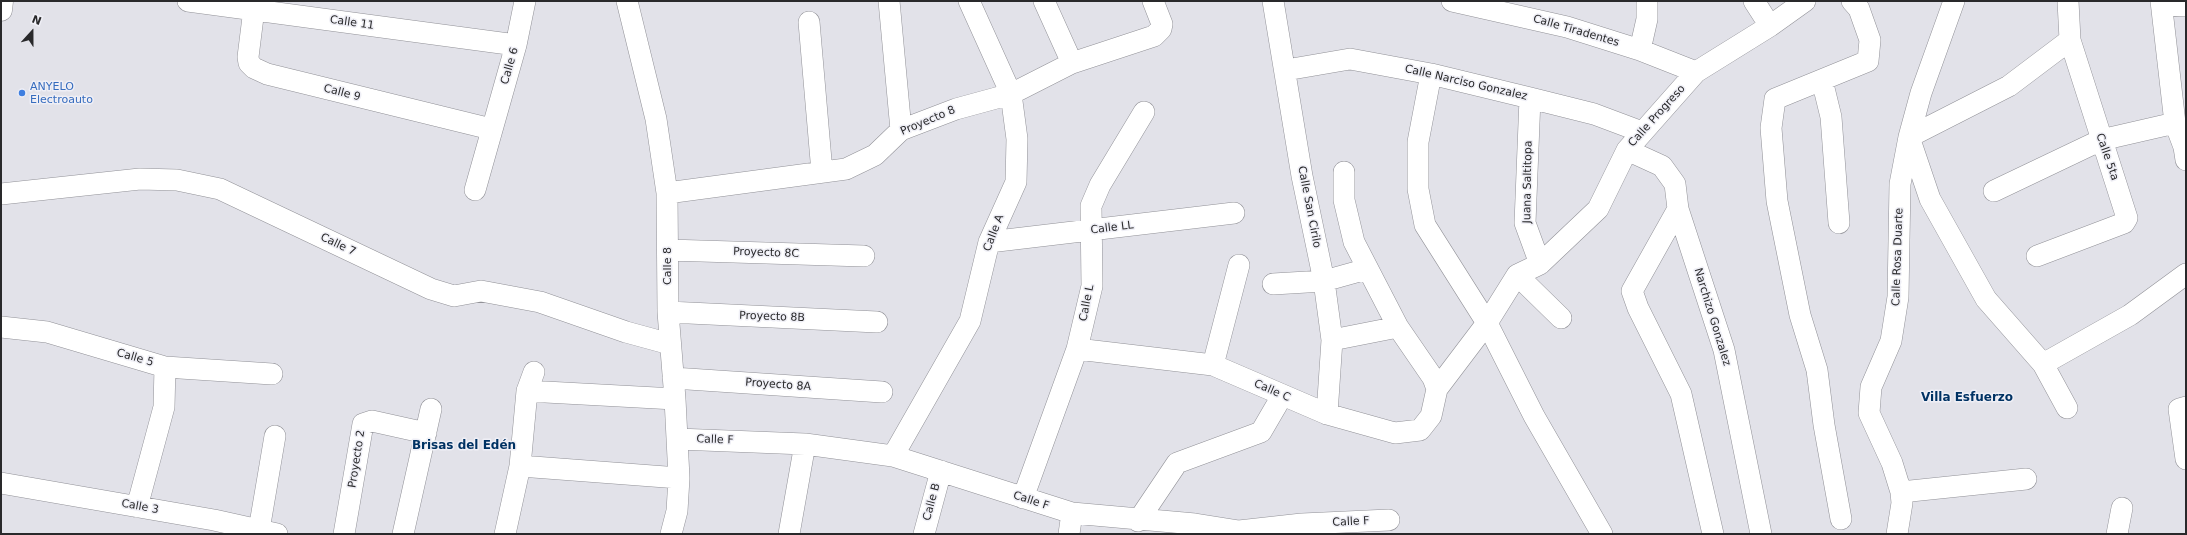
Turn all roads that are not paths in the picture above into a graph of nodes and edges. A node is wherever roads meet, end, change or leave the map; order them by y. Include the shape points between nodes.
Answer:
1 (2, 1) edge
2 (188, 1) edge
3 (525, 1) edge
4 (627, 1) edge
5 (889, 1) edge
6 (969, 1) edge
7 (1044, 1) edge
8 (1153, 1) edge
9 (1273, 1) edge
10 (1647, 1) edge
11 (1754, 1) edge
12 (1805, 1) edge
13 (1852, 1) edge
14 (1954, 1) edge
15 (2068, 1) edge
16 (1461, 2) edge
17 (2161, 3) edge
18 (2186, 6) edge
19 (254, 9) junction
20 (1, 10) edge
21 (1537, 10) edge
22 (809, 22) dead end
23 (1770, 26) junction
24 (2070, 40) junction
25 (516, 46) junction
26 (1640, 50) junction
27 (1072, 63) junction
28 (1286, 70) junction
29 (1696, 72) junction
30 (1431, 74) junction
31 (1822, 80) junction
32 (1011, 94) junction
33 (1530, 98) junction
34 (1144, 112) dead end
35 (2175, 123) junction
36 (491, 130) junction
37 (901, 130) junction
38 (1642, 132) junction
39 (1909, 137) junction
40 (2101, 140) junction
41 (1627, 150) junction
42 (2185, 151) edge
43 (822, 172) junction
44 (1344, 172) dead end
45 (475, 190) dead end
46 (1994, 191) dead end
47 (667, 193) junction
48 (1, 194) edge
49 (1678, 209) junction
50 (1234, 213) dead end
51 (1839, 223) dead end
52 (1092, 230) junction
53 (989, 242) junction
54 (668, 250) junction
55 (864, 256) dead end
56 (2038, 256) dead end
57 (1239, 264) dead end
58 (1540, 264) junction
59 (1367, 269) junction
60 (2186, 274) edge
61 (1518, 275) junction
62 (1324, 281) junction
63 (1273, 284) dead end
64 (668, 312) junction
65 (1561, 318) dead end
66 (877, 322) dead end
67 (1487, 323) junction
68 (1, 327) edge
69 (1398, 327) junction
70 (1332, 340) junction
71 (670, 344) junction
72 (1077, 349) junction
73 (2043, 364) junction
74 (1213, 365) junction
75 (165, 367) junction
76 (534, 372) dead end
77 (272, 374) dead end
78 (673, 378) junction
79 (1437, 389) junction
80 (528, 391) junction
81 (882, 392) dead end
82 (1282, 396) junction
83 (675, 399) junction
84 (2186, 407) edge
85 (431, 408) dead end
86 (2067, 408) dead end
87 (1327, 414) junction
88 (426, 433) junction
89 (275, 436) dead end
90 (677, 439) junction
91 (805, 444) junction
92 (893, 456) junction
93 (2186, 459) edge
94 (520, 466) junction
95 (941, 471) junction
96 (679, 478) junction
97 (2026, 480) dead end
98 (1, 483) edge
99 (1901, 492) junction
100 (1023, 498) junction
101 (137, 507) junction
102 (2122, 508) dead end
103 (1072, 513) junction
104 (1841, 519) dead end
105 (1389, 520) dead end
106 (1138, 521) junction
107 (1195, 529) edge
108 (268, 532) edge
109 (344, 534) edge
110 (403, 534) edge
111 (505, 534) edge
112 (671, 534) edge
113 (789, 534) edge
114 (924, 534) edge
115 (1069, 534) edge
116 (1602, 534) edge
117 (1713, 534) edge
118 (1761, 534) edge
119 (1897, 534) edge
120 (2117, 534) edge

1 - 20 main road
2 - 19 street, Calle 11
3 - 25 street, Calle 6
4 - 47 street, Calle 8 via 656,119
5 - 37 street
6 - 32 street, Calle A
7 - 27 street
8 - 27 street, Proyecto 8 via 1161,18 1161,29 1154,36
9 - 28 street, Calle San Cirilo
10 - 26 street via 1647,19
11 - 23 street
12 - 23 street, Calle Progreso
13 - 31 street via 1859,9 1870,40 1868,61
14 - 39 street, Calle Rosa Duarte via 1921,93
15 - 24 street, Calle 5ta
16 - 21 street, Calle Tiradentes
17 - 18 street
17 - 35 street
19 - 25 street, Calle 11
19 - 36 street, Calle 9 via 248,58 254,68 267,74
21 - 26 street, Calle Tiradentes
22 - 43 street
23 - 29 street, Calle Progreso
24 - 39 street via 2009,86
24 - 40 street, Calle 5ta
25 - 36 street, Calle 6
26 - 29 street, Calle Tiradentes
27 - 32 street, Proyecto 8
28 - 30 street, Calle Narciso Gonzalez via 1350,59
28 - 62 street, Calle San Cirilo via 1302,176
29 - 38 street, Calle Progreso
30 - 33 street, Calle Narciso Gonzalez
30 - 67 street via 1418,142 1418,189 1425,226
31 - 51 street via 1831,117
31 - 104 street via 1775,98 1771,128 1777,201 1800,315 1817,370
32 - 37 street, Proyecto 8 via 956,109
32 - 53 street, Calle A via 1017,139 1016,182
33 - 38 street, Calle Narciso Gonzalez via 1594,114
33 - 58 street, Juana Saltitopa via 1525,223
34 - 52 street, Calle L via 1100,184 1091,206
35 - 40 street
35 - 42 street
36 - 45 street, Calle 6
37 - 43 street, Proyecto 8 via 875,155 846,169
38 - 41 street, Calle Progreso
39 - 73 street via 1930,199 1986,299
39 - 99 street, Calle Rosa Duarte via 1900,184 1898,297 1891,341 1871,387 1869,413 1892,463
40 - 46 street
40 - 56 street, Calle 5ta via 2127,218 2124,223
41 - 49 street, Narchizo Gonzalez via 1662,166 1675,184
41 - 58 street, Calle Progreso via 1598,209
43 - 47 street, Proyecto 8
44 - 59 street via 1344,200 1354,242
47 - 54 street, Calle 8
48 - 71 street, Calle 7 via 140,179 177,180 220,188 431,289 454,296 481,291 540,302 626,332
49 - 117 street via 1632,291 1681,394
49 - 118 street, Narchizo Gonzalez via 1724,350
50 - 52 street, Calle LL
52 - 53 street, Calle LL
52 - 72 street, Calle L via 1092,286
53 - 92 street, Calle A via 970,321
54 - 55 street, Proyecto 8C
54 - 64 street, Calle 8
57 - 74 street
58 - 61 street, Calle Progreso
59 - 62 street
59 - 69 street
60 - 73 street via 2130,315
61 - 65 street
61 - 67 street
62 - 63 street
62 - 70 street, Calle San Cirilo
64 - 66 street, Proyecto 8B
64 - 71 street, Calle 8
67 - 79 street
67 - 116 street via 1534,416
68 - 75 street, Calle 5 via 47,332
69 - 70 street
69 - 79 street via 1433,378
70 - 87 street, Calle San Cirilo
71 - 78 street, Calle 8
72 - 74 street, Calle C
72 - 100 street, Calle L
73 - 86 street
74 - 82 street, Calle C
75 - 77 street, Calle 5
75 - 101 street via 164,407
76 - 80 street
78 - 81 street, Proyecto 8A
78 - 83 street, Calle 8
79 - 87 street, Calle C via 1431,416 1420,430 1395,433
80 - 83 street
80 - 94 street
82 - 87 street, Calle C
82 - 106 street via 1261,432 1177,462
83 - 90 street, Calle 8
84 - 93 street via 2179,409
85 - 88 street
88 - 109 street, Proyecto 2 via 372,421 363,424
88 - 110 street
89 - 108 street
90 - 91 street, Calle F
90 - 96 street, Calle 8
91 - 92 street, Calle F
91 - 113 street
92 - 95 street, Calle F
94 - 96 street
94 - 111 street
95 - 100 street, Calle F
95 - 114 street, Calle B
96 - 112 street, Calle 8 via 677,511
97 - 99 street
98 - 101 street, Calle 3
99 - 119 street, Calle Rosa Duarte via 1902,503
100 - 103 street, Calle F
101 - 108 street, Calle 3
102 - 120 street
103 - 106 street, Calle F
103 - 115 street
105 - 107 street, Calle F via 1302,524 1240,531
106 - 107 street, Calle F

